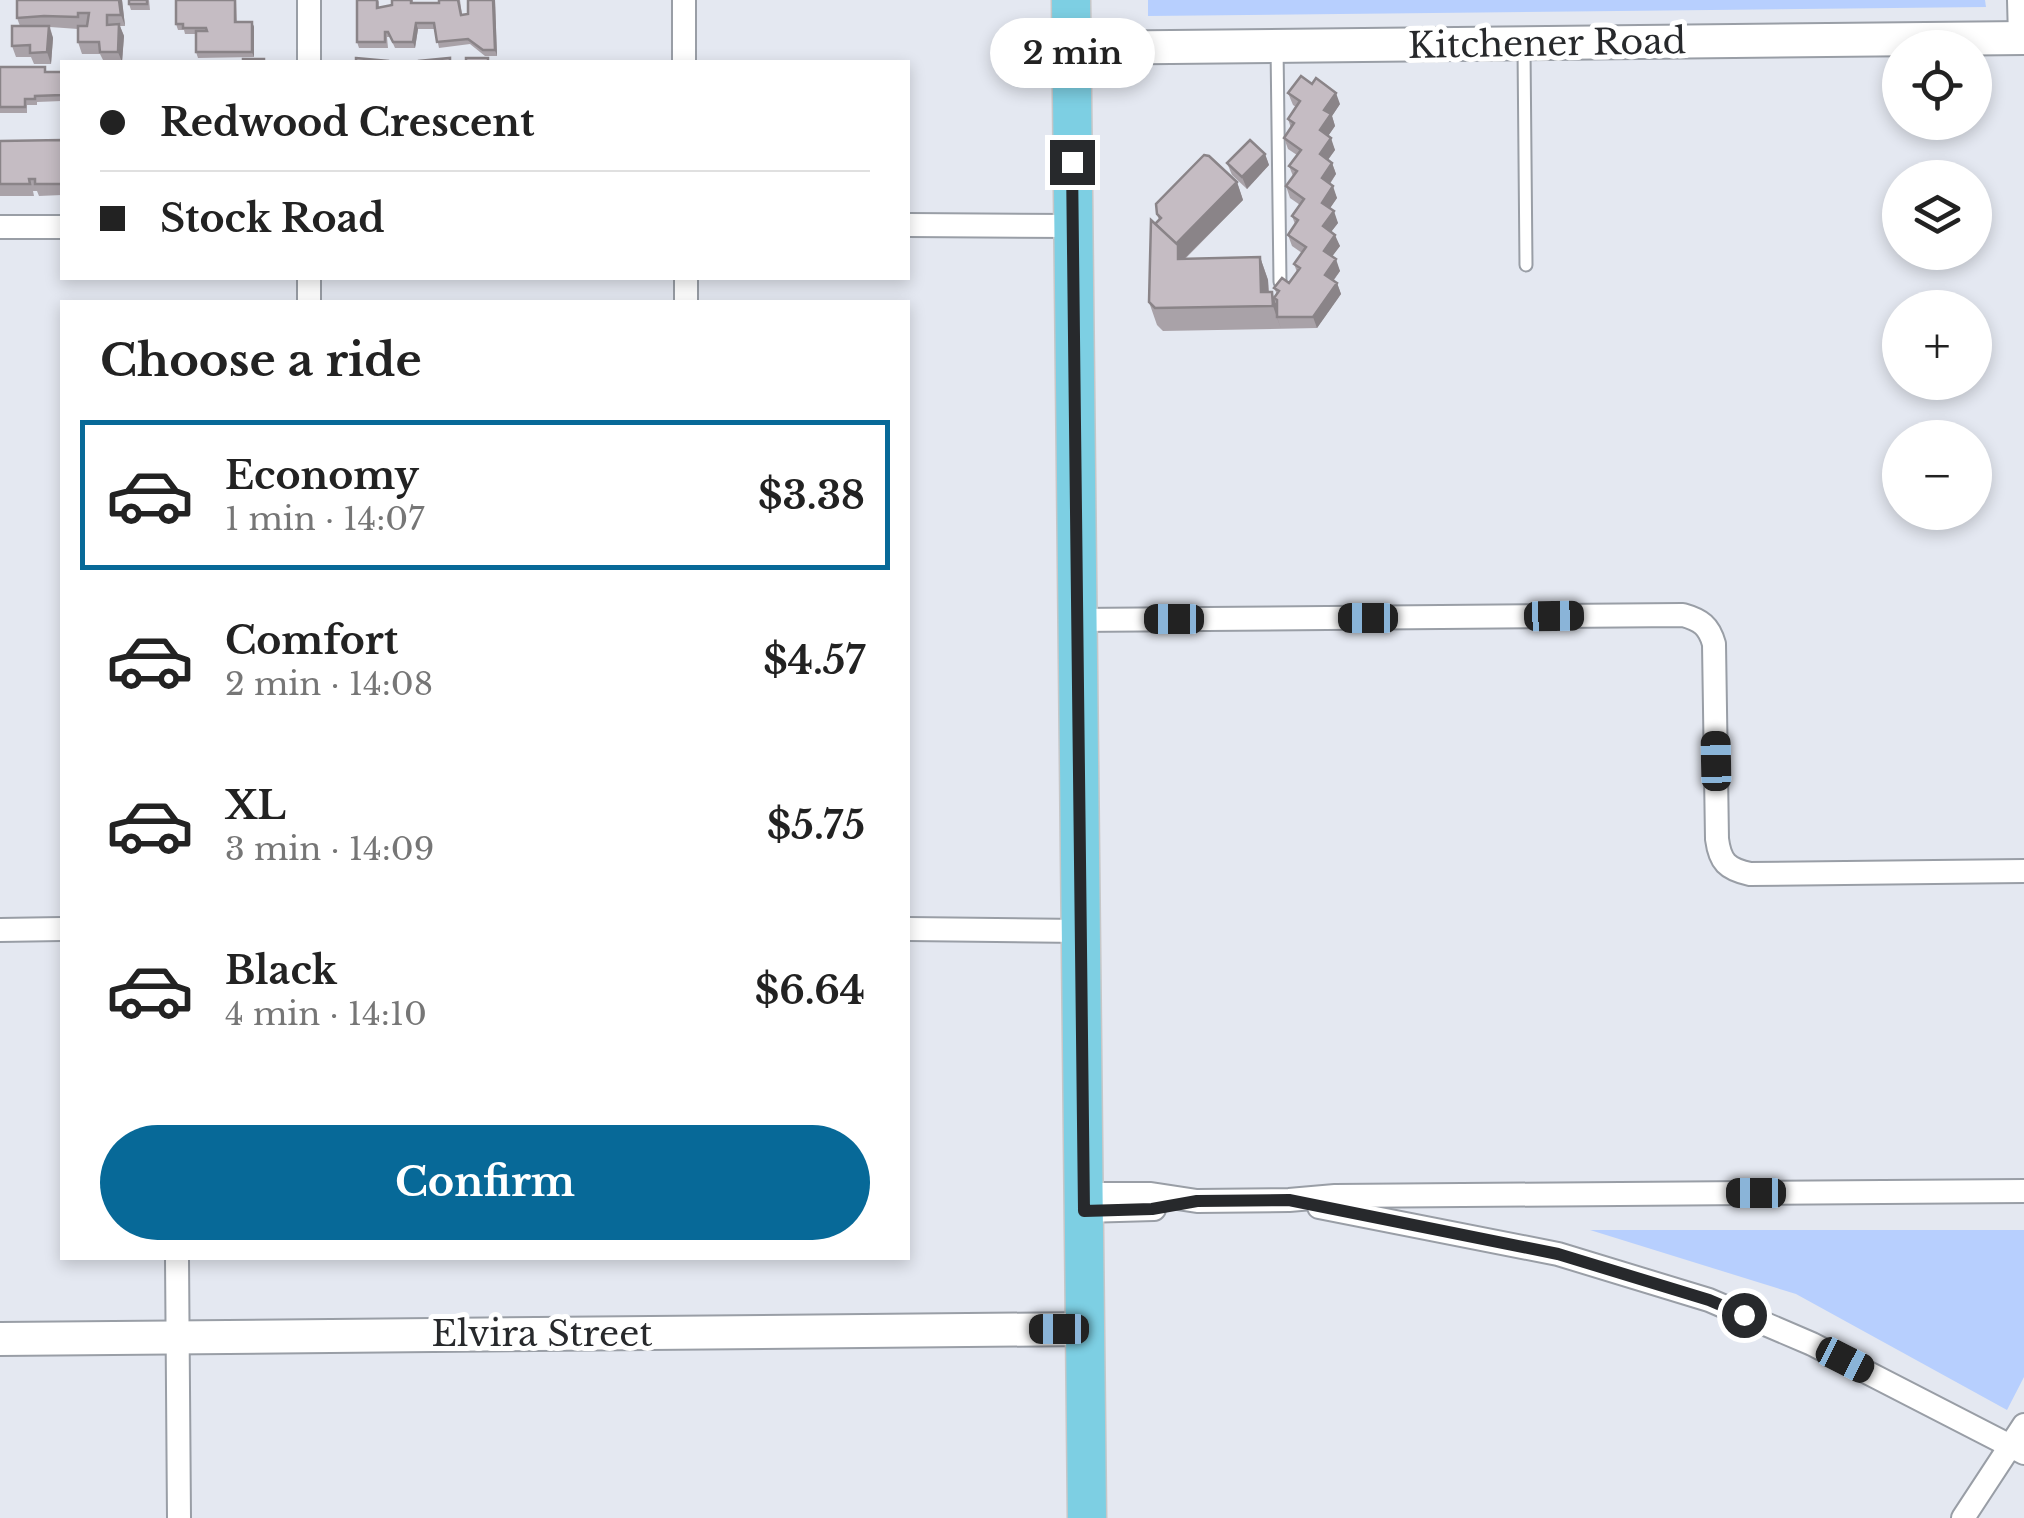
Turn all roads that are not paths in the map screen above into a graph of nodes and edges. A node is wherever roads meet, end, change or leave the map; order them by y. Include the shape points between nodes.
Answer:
1 (309, 0) edge
2 (684, 0) edge
3 (1071, 0) edge
4 (2019, 0) edge
5 (2022, 38) edge
6 (1524, 44) junction
7 (1277, 46) junction
8 (1070, 48) junction
9 (309, 60) edge
10 (684, 60) edge
11 (910, 225) edge
12 (1073, 226) junction
13 (0, 227) edge
14 (60, 227) edge
15 (1526, 265) dead end
16 (1280, 282) edge
17 (1076, 620) junction
18 (2024, 871) edge
19 (60, 928) edge
20 (910, 928) edge
21 (0, 930) edge
22 (1080, 930) junction
23 (2024, 1191) edge
24 (1289, 1200) junction
25 (1084, 1202) junction
26 (177, 1260) edge
27 (1085, 1329) junction
28 (177, 1335) junction
29 (0, 1339) edge
30 (2020, 1441) edge
31 (178, 1518) edge
32 (1087, 1518) edge
33 (1963, 1518) edge

1 - 9 street
2 - 10 street
3 - 8 main road
4 - 5 street
5 - 6 street, Kitchener Road
6 - 7 street, Kitchener Road
6 - 15 lane
7 - 8 street, Kitchener Road
7 - 16 lane
8 - 12 main road
11 - 12 street
12 - 17 main road
13 - 14 street
17 - 18 street via 1683,615 1710,630 1714,644 1717,839 1719,857 1730,870
17 - 22 main road
19 - 21 street
20 - 22 street
22 - 25 main road
23 - 24 street
24 - 25 street via 1197,1201 1152,1194
24 - 30 street via 1558,1254 1709,1300
25 - 27 main road
26 - 28 street
27 - 28 street, Elvira Street
27 - 32 main road
28 - 29 street, Elvira Street
28 - 31 street
30 - 33 street

